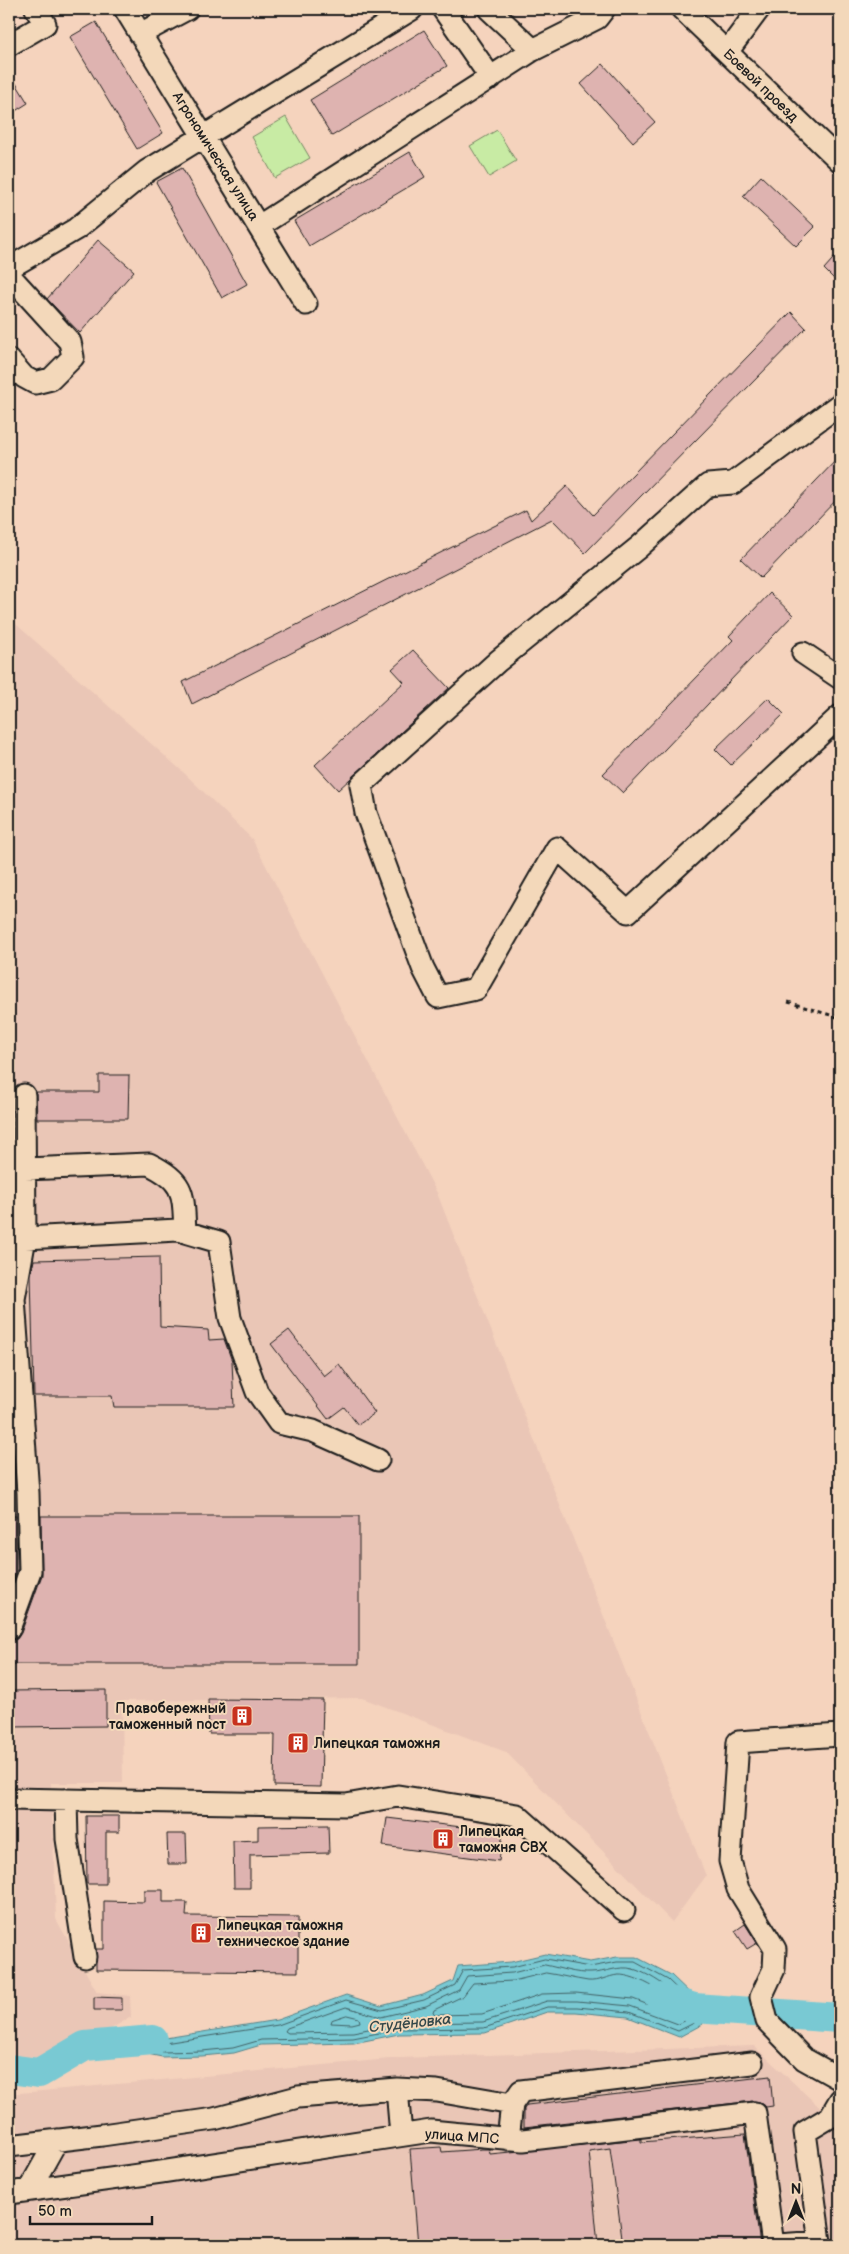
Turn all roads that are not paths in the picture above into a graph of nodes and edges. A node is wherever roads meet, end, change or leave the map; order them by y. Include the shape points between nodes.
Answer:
1 (36, 9) edge
2 (125, 9) edge
3 (187, 9) edge
4 (412, 9) edge
5 (443, 9) edge
6 (488, 9) edge
7 (604, 9) edge
8 (682, 9) edge
9 (759, 9) edge
10 (140, 34) junction
11 (9, 46) edge
12 (533, 50) junction
13 (727, 52) junction
14 (491, 78) junction
15 (204, 136) junction
16 (840, 161) edge
17 (259, 226) junction
18 (9, 268) edge
19 (9, 275) edge
20 (306, 304) dead end
21 (9, 360) edge
22 (840, 404) edge
23 (802, 653) dead end
24 (840, 678) edge
25 (840, 716) edge
26 (24, 1094) dead end
27 (25, 1169) junction
28 (185, 1232) junction
29 (26, 1238) junction
30 (378, 1460) dead end
31 (9, 1629) edge
32 (840, 1735) edge
33 (9, 1799) edge
34 (66, 1800) junction
35 (624, 1910) dead end
36 (85, 1957) dead end
37 (752, 2063) dead end
38 (840, 2078) edge
39 (397, 2089) junction
40 (840, 2100) edge
41 (512, 2104) junction
42 (402, 2135) junction
43 (508, 2139) junction
44 (57, 2140) junction
45 (9, 2146) edge
46 (19, 2191) edge
47 (773, 2245) edge
48 (778, 2245) edge

1 - 11 street via 45,24
2 - 10 street, Агрономическая улица
3 - 10 street
4 - 15 street
5 - 14 street
6 - 12 street
7 - 12 street via 597,18
8 - 13 street, Боевой проезд
9 - 13 street
10 - 15 street, Агрономическая улица
12 - 14 street
13 - 16 street, Боевой проезд
14 - 17 street
15 - 17 street, Агрономическая улица
15 - 18 street via 147,171 76,229
17 - 20 street, Агрономическая улица
19 - 21 street via 70,342 73,357 51,379 35,383 24,377
22 - 25 street via 733,483 708,485 639,547 498,661 361,785 379,849 423,968 438,997 476,989 557,848 628,912
23 - 24 street
26 - 27 street
27 - 28 street via 149,1164 166,1172 183,1193
27 - 29 street
28 - 29 street
28 - 30 street via 219,1242 230,1318 257,1392 279,1423 313,1431
29 - 31 street via 14,1298 26,1460 30,1571
32 - 38 street via 738,1742 730,1861 738,1889 775,1949 774,1969 761,1997 767,2021 804,2059
33 - 34 street
34 - 35 street via 346,1805 398,1796 517,1815
34 - 36 street via 67,1839
37 - 41 street via 521,2091
39 - 41 street via 437,2091
39 - 42 street
39 - 44 street via 298,2097 214,2119
40 - 48 street via 830,2117 805,2132 820,2242
41 - 43 street
42 - 43 street, улица МПС via 431,2131
42 - 46 street, улица МПС
43 - 47 street, улица МПС via 523,2140 755,2113
44 - 45 street
44 - 46 street

